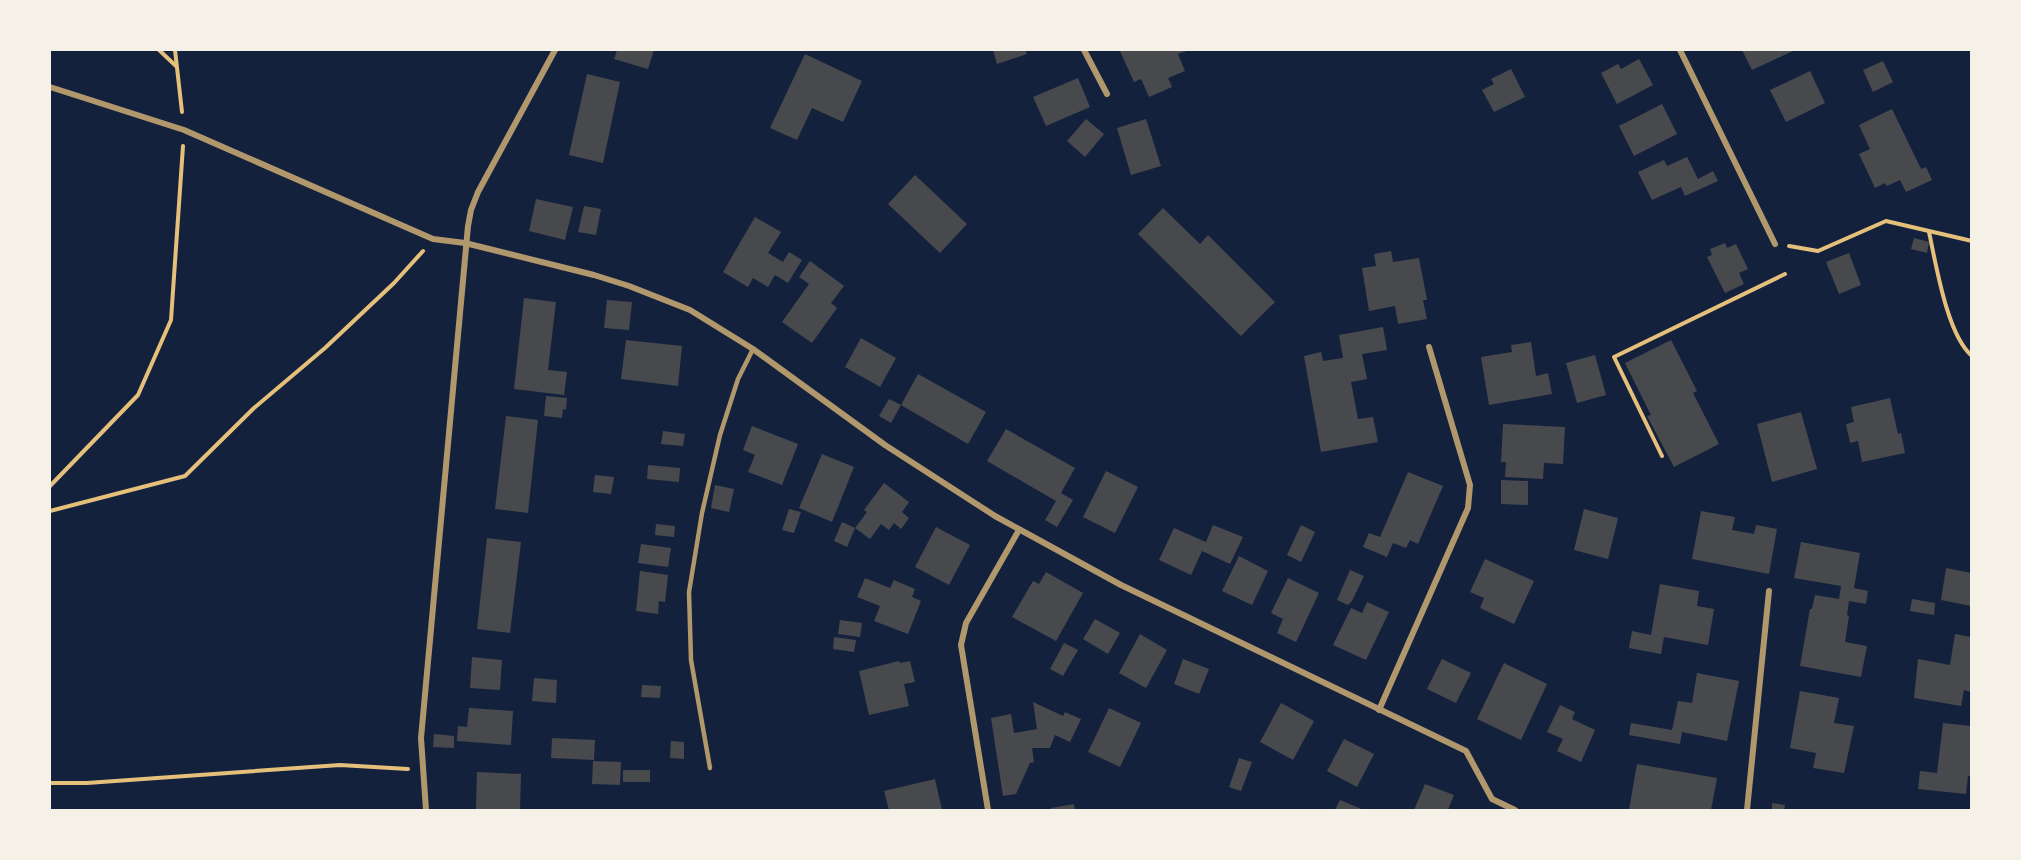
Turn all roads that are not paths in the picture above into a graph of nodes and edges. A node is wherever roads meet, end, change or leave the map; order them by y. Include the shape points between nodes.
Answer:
1 (555, 50) edge
2 (1084, 50) edge
3 (1680, 50) edge
4 (50, 87) edge
5 (1107, 94) dead end
6 (465, 243) junction
7 (1774, 244) road end
8 (1429, 347) dead end
9 (753, 349) junction
10 (1019, 530) junction
11 (1769, 591) dead end
12 (1379, 710) junction
13 (710, 768) dead end
14 (426, 810) edge
15 (987, 810) edge
16 (1515, 810) edge
17 (1747, 810) edge

1 - 6 street via 478,192
2 - 5 street
3 - 7 street
4 - 6 street via 184,130 433,239
6 - 9 street via 629,286 690,310
6 - 14 street via 421,738
8 - 12 street via 1470,485 1470,499
9 - 10 street via 939,482
9 - 13 lane via 738,379 720,435 689,592 691,660
10 - 12 street via 1120,585
10 - 15 street via 966,623 961,645
11 - 17 street
12 - 16 street via 1466,751 1492,799

